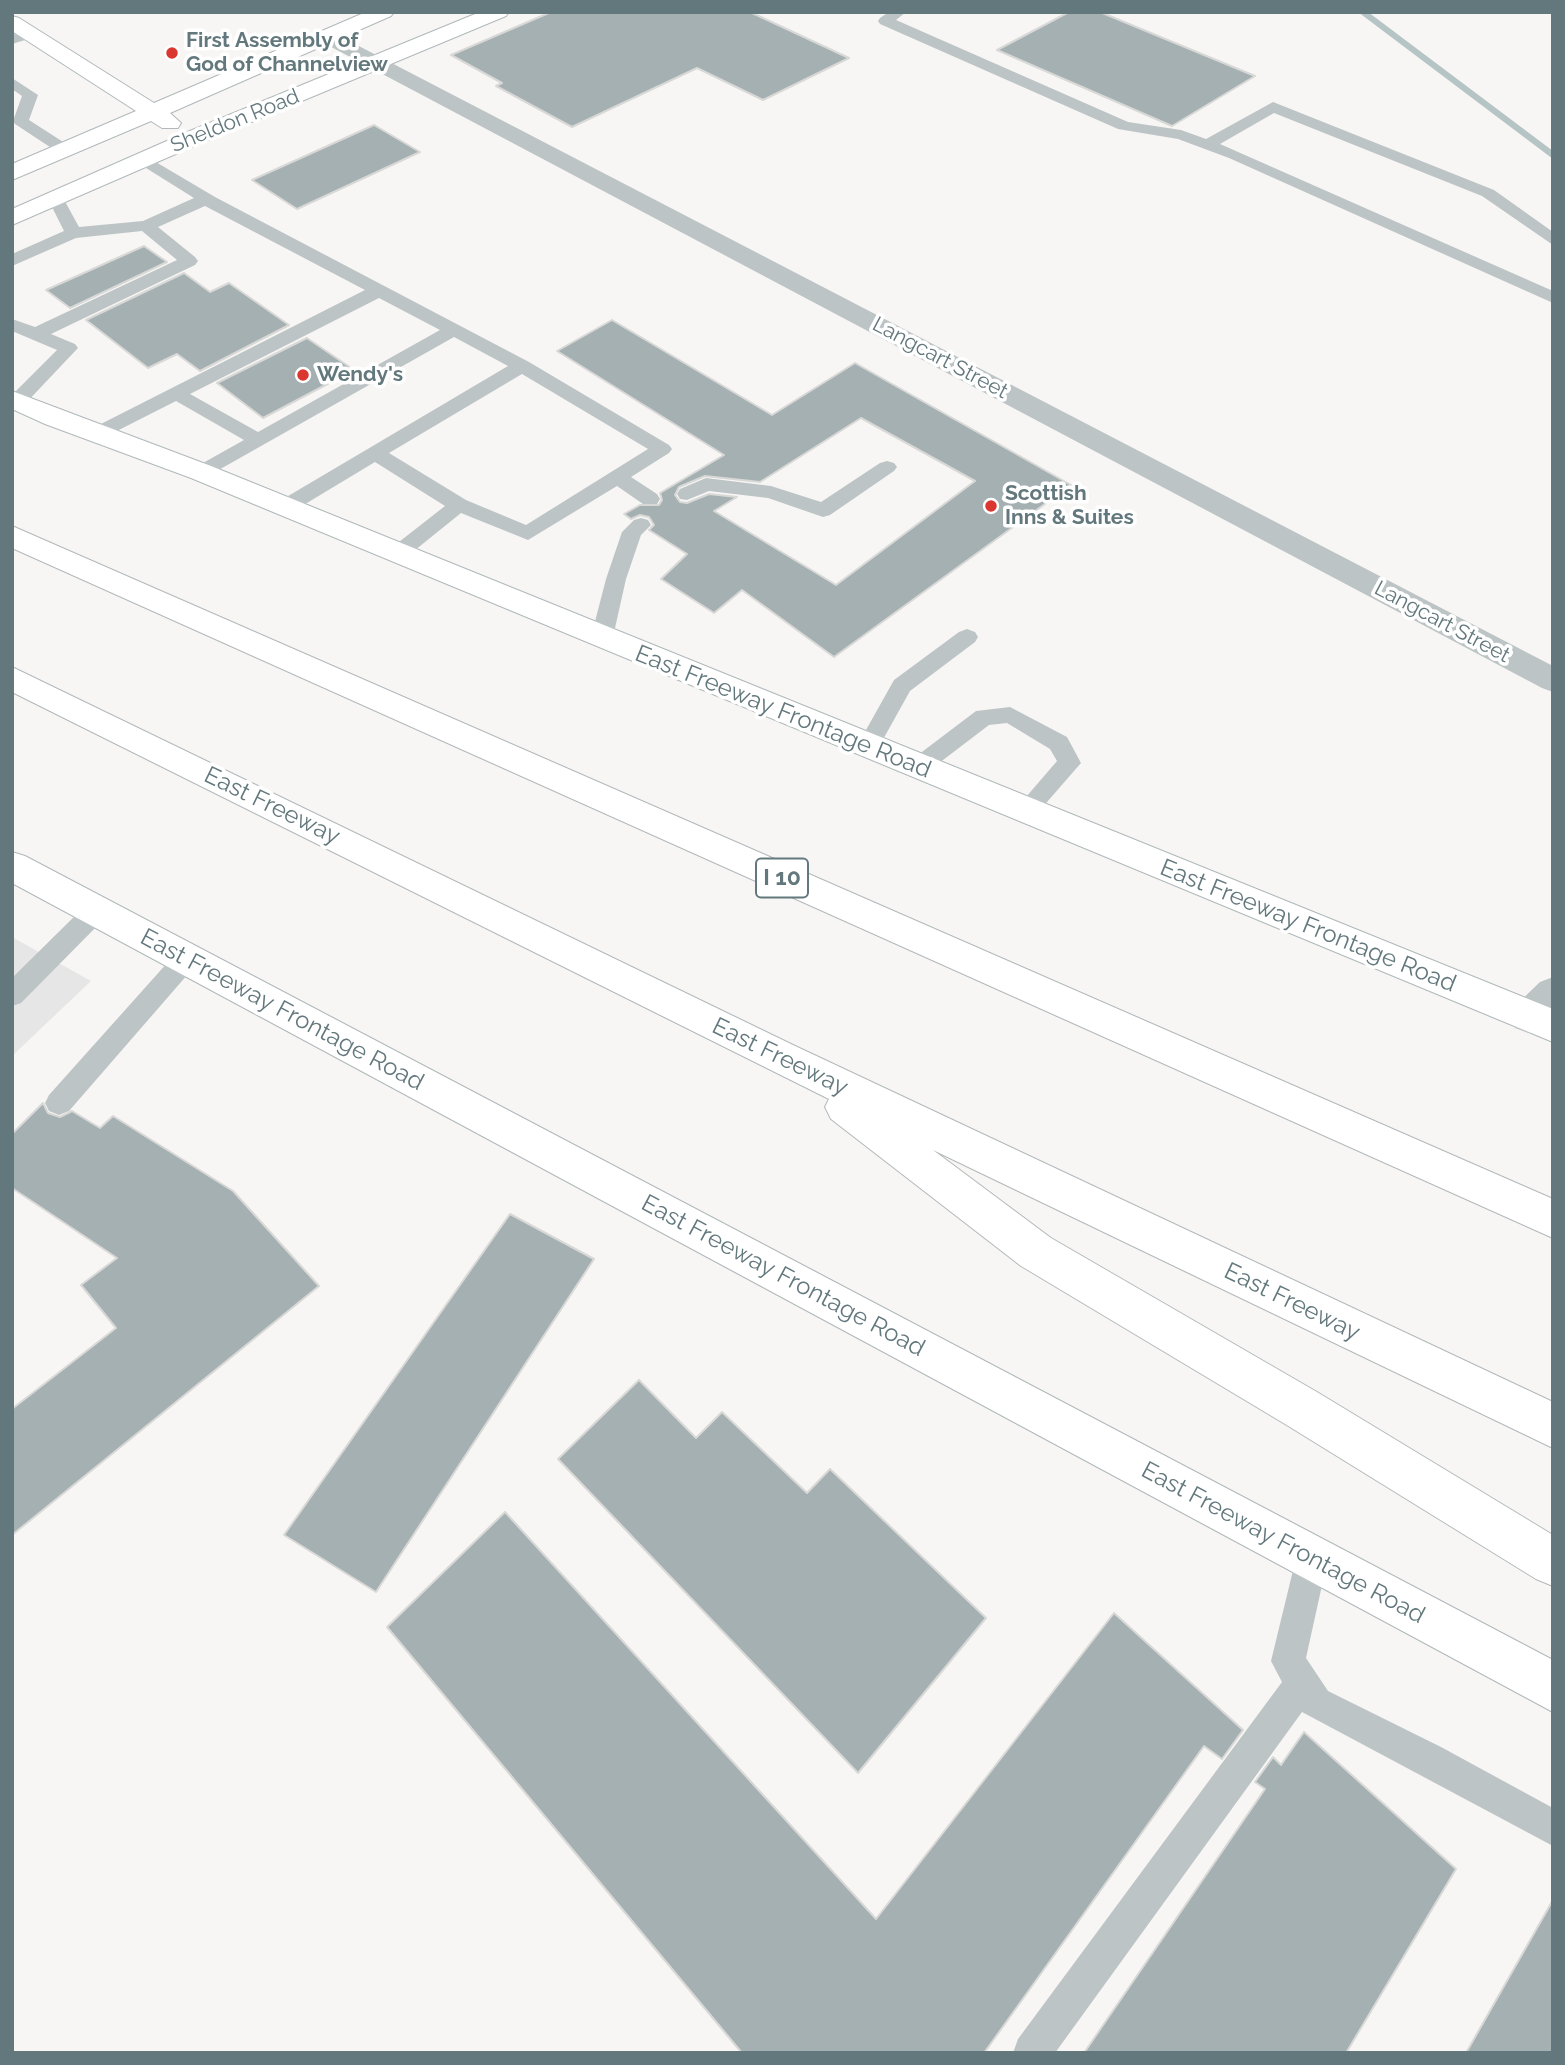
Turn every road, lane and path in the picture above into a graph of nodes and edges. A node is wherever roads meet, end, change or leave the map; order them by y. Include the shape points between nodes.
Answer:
1 (384, 12) edge
2 (499, 12) edge
3 (900, 12) edge
4 (18, 32) edge
5 (328, 36) junction
6 (380, 62) junction
7 (12, 82) edge
8 (152, 113) junction
9 (17, 122) edge
10 (193, 138) junction
11 (1207, 145) junction
12 (65, 150) junction
13 (144, 160) junction
14 (12, 173) edge
15 (56, 199) junction
16 (206, 199) junction
17 (12, 218) edge
18 (145, 226) junction
19 (73, 233) junction
20 (1553, 240) edge
21 (12, 261) edge
22 (378, 290) junction
23 (1553, 298) edge
24 (12, 324) edge
25 (454, 330) junction
26 (36, 334) junction
27 (522, 366) junction
28 (169, 396) junction
29 (14, 408) edge
30 (98, 433) junction
31 (258, 440) junction
32 (375, 453) junction
33 (887, 467) dead end
34 (201, 472) junction
35 (617, 477) junction
36 (687, 494) dead end
37 (650, 499) dead end
38 (458, 505) junction
39 (285, 507) junction
40 (641, 525) dead end
41 (12, 536) edge
42 (397, 554) junction
43 (602, 637) junction
44 (967, 637) dead end
45 (12, 678) edge
46 (1553, 680) edge
47 (868, 746) junction
48 (918, 767) junction
49 (1026, 811) junction
50 (12, 866) edge
51 (96, 911) junction
52 (186, 959) junction
53 (12, 995) edge
54 (1545, 1012) edge
55 (779, 1057) junction
56 (59, 1102) dead end
57 (1553, 1219) edge
58 (1553, 1426) edge
59 (1312, 1558) junction
60 (1553, 1562) edge
61 (1303, 1683) junction
62 (1553, 1687) edge
63 (1553, 1828) edge
64 (1032, 2053) edge

1 - 5 main road, Sheldon Road
2 - 6 main road, Sheldon Road
3 - 11 lane via 880,19 1124,126 1181,135
4 - 8 main road
5 - 6 street, Langcart Street
5 - 8 main road, Sheldon Road
6 - 10 main road, Sheldon Road
6 - 46 street, Langcart Street
7 - 9 lane via 30,95
8 - 10 main road
8 - 12 main road, Sheldon Road
9 - 12 lane
10 - 13 main road, Sheldon Road
11 - 20 lane via 1273,107 1488,193
11 - 23 lane
12 - 14 main road, Sheldon Road
13 - 15 main road, Sheldon Road
13 - 16 lane
15 - 17 main road, Sheldon Road
15 - 19 lane
16 - 18 lane
16 - 22 lane
18 - 19 lane
18 - 26 lane via 189,261
19 - 21 lane
22 - 25 lane
22 - 28 lane
24 - 26 lane
25 - 27 lane
25 - 31 lane
26 - 29 lane via 69,348
27 - 32 lane
27 - 35 lane via 663,449
28 - 30 lane
28 - 31 lane
29 - 30 main road, East Freeway Frontage Road
30 - 34 main road, East Freeway Frontage Road
31 - 34 lane
32 - 38 lane
32 - 39 lane
33 - 36 lane via 823,510 771,492 706,484
34 - 39 main road, East Freeway Frontage Road
35 - 37 lane
35 - 38 lane via 528,533
38 - 42 lane
39 - 42 main road, East Freeway Frontage Road
40 - 43 lane via 632,532
41 - 57 main road, I 10
42 - 43 main road, East Freeway Frontage Road
43 - 47 main road, East Freeway Frontage Road
44 - 47 lane via 902,686
45 - 55 main road, East Freeway
47 - 48 main road, East Freeway Frontage Road
48 - 49 main road, East Freeway Frontage Road
48 - 49 lane via 984,717 1010,715 1059,743 1069,763
49 - 54 main road, East Freeway Frontage Road
50 - 51 main road, East Freeway Frontage Road
51 - 52 main road, East Freeway Frontage Road
51 - 53 lane
52 - 56 lane
52 - 59 main road, East Freeway Frontage Road
55 - 58 main road, East Freeway
55 - 60 main road via 1037,1252
59 - 61 lane via 1288,1661
59 - 62 main road, East Freeway Frontage Road
61 - 63 lane via 1316,1703
61 - 64 lane

